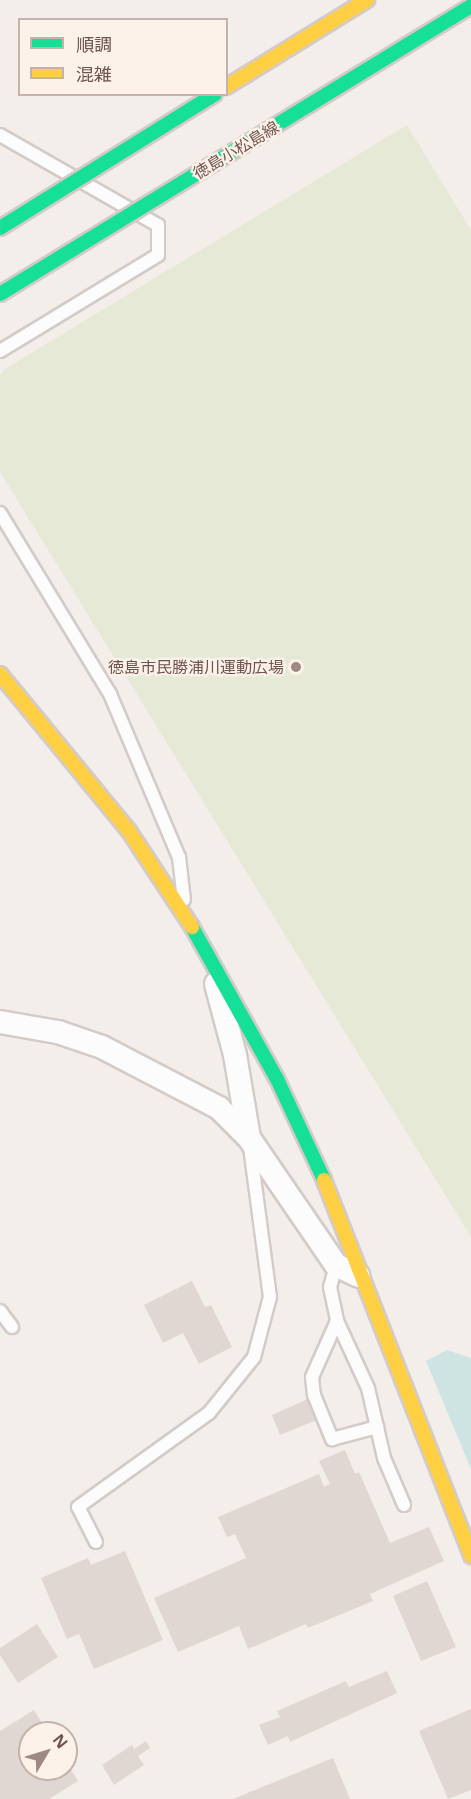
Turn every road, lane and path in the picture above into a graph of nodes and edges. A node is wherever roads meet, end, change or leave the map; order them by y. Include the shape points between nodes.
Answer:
1 (367, 0) edge
2 (471, 6) edge
3 (228, 86) edge
4 (212, 96) edge
5 (0, 135) edge
6 (0, 228) edge
7 (0, 294) edge
8 (0, 351) edge
9 (0, 513) edge
10 (0, 674) edge
11 (183, 911) junction
12 (216, 972) junction
13 (0, 1022) edge
14 (249, 1138) junction
15 (336, 1265) junction
16 (359, 1276) junction
17 (0, 1311) edge
18 (337, 1321) junction
19 (12, 1327) dead end
20 (377, 1427) junction
21 (404, 1505) dead end
22 (96, 1542) dead end
23 (471, 1556) edge

1 - 3 street
2 - 7 street, 徳島小松島線, bridge
4 - 6 street, bridge
5 - 8 lane via 158,225 158,255
9 - 11 lane via 110,694 179,857 185,890
10 - 11 street via 129,831
11 - 12 street
12 - 14 street via 216,993 235,1055
12 - 16 street via 277,1079 328,1190
13 - 14 street via 58,1032 102,1047 219,1108
14 - 15 street
14 - 22 lane via 270,1297 254,1357 209,1413 78,1507
15 - 16 street
15 - 18 lane via 330,1287
16 - 23 street
17 - 19 lane
18 - 20 lane via 368,1388
18 - 20 lane via 312,1377 314,1395 332,1439
20 - 21 lane via 384,1458

